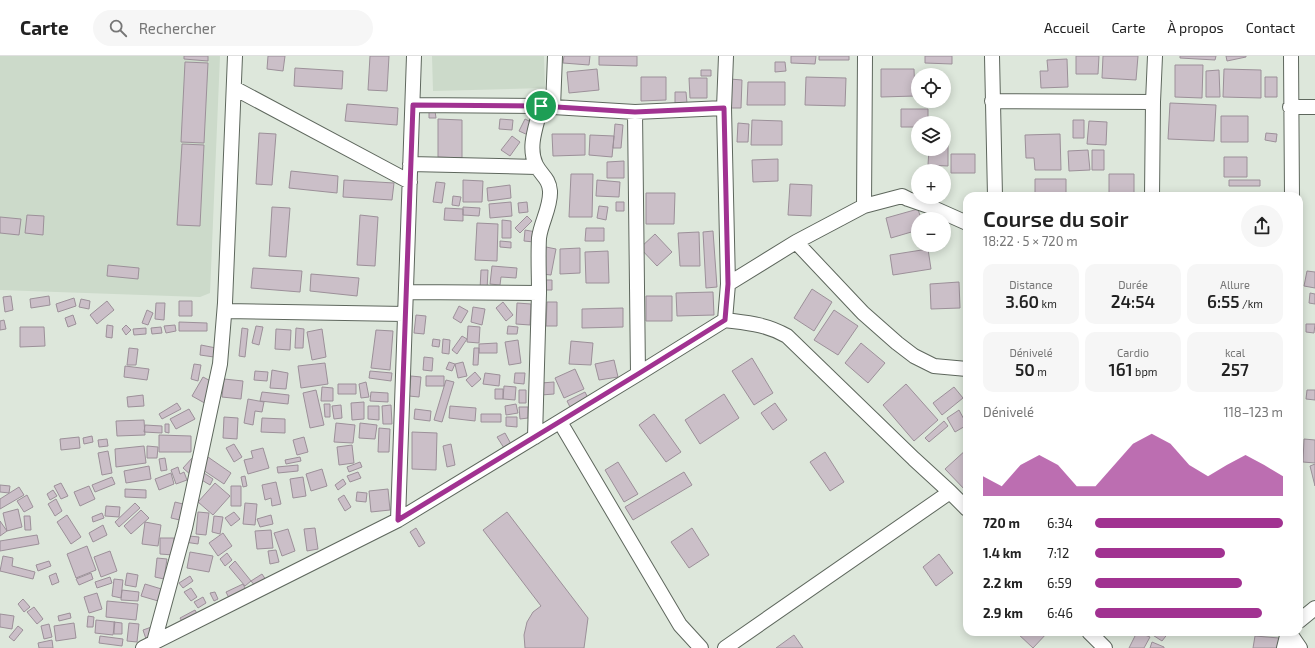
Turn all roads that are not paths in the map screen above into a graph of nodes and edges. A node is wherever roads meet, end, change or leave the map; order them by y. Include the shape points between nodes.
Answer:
1 (235, 56) edge
2 (414, 56) edge
3 (555, 56) edge
4 (726, 56) edge
5 (865, 56) edge
6 (992, 56) edge
7 (1155, 56) edge
8 (1290, 56) edge
9 (234, 88) junction
10 (992, 101) junction
11 (1153, 102) junction
12 (413, 105) junction
13 (547, 106) junction
14 (1290, 107) junction
15 (1315, 107) edge
16 (724, 108) junction
17 (635, 112) junction
18 (410, 164) junction
19 (537, 167) junction
20 (410, 182) junction
21 (995, 192) edge
22 (1152, 192) edge
23 (1292, 192) edge
24 (864, 206) junction
25 (963, 222) edge
26 (796, 242) junction
27 (728, 284) junction
28 (406, 292) junction
29 (539, 293) junction
30 (225, 312) junction
31 (405, 314) junction
32 (725, 320) junction
33 (963, 369) edge
34 (638, 374) junction
35 (560, 422) junction
36 (535, 437) junction
37 (950, 492) junction
38 (963, 505) edge
39 (398, 520) junction
40 (1315, 608) edge
41 (1303, 618) edge
42 (1094, 636) edge
43 (1288, 636) edge
44 (1292, 636) edge
45 (149, 645) edge
46 (701, 648) edge
47 (725, 648) edge
48 (1105, 648) edge
49 (1284, 648) edge
50 (1300, 648) edge

1 - 9 street
2 - 12 street
3 - 13 street
4 - 16 street
5 - 24 street
6 - 10 street
7 - 11 street
8 - 14 street
9 - 20 street
9 - 30 street
10 - 11 street
10 - 21 street
11 - 22 street
12 - 13 street
12 - 18 street
13 - 17 street
13 - 19 street via 531,150
14 - 15 street
14 - 23 street
16 - 17 street
16 - 27 street
17 - 34 street
18 - 19 street
18 - 20 street
19 - 29 street via 549,182 550,192 539,238
20 - 28 street
24 - 25 street via 902,196
24 - 26 street
26 - 27 street
26 - 33 street via 863,313 914,356 934,366
27 - 32 street
28 - 29 street
28 - 31 street
29 - 36 street
30 - 31 street
30 - 45 street via 220,364 185,528
31 - 39 street
32 - 34 street
32 - 37 street via 774,328 787,336
34 - 35 street
35 - 36 street
35 - 46 street via 680,625
36 - 39 street
37 - 38 street
37 - 47 street
39 - 45 street
40 - 41 street
42 - 48 street
43 - 49 street
44 - 50 street

